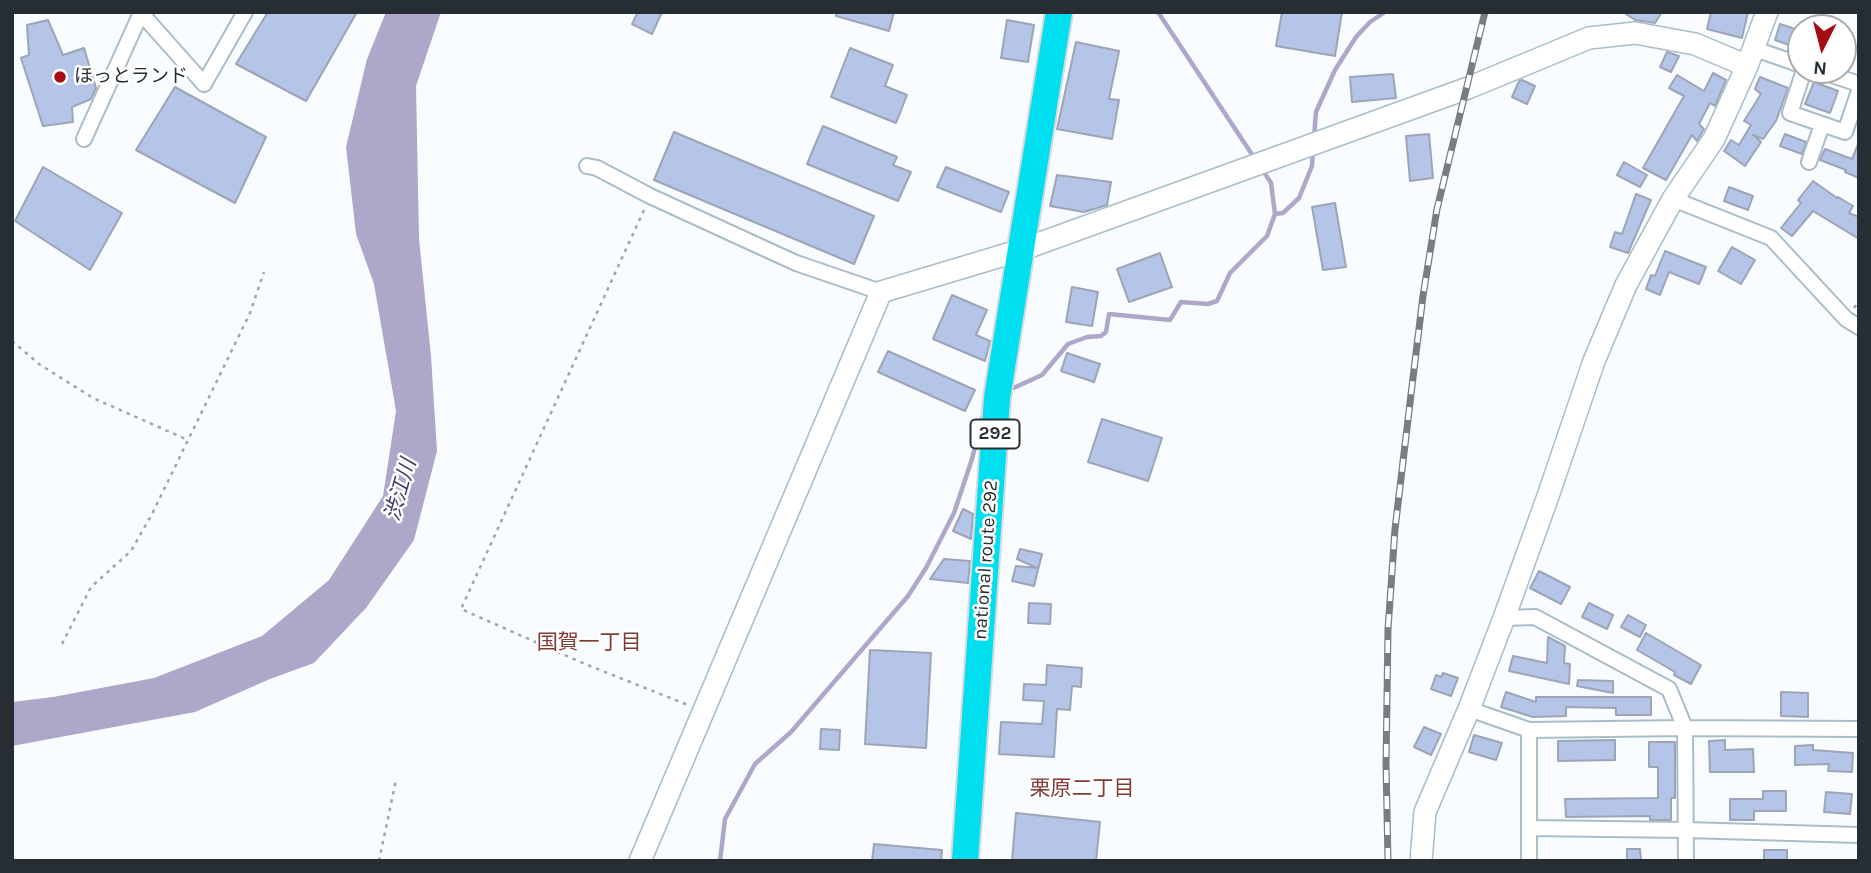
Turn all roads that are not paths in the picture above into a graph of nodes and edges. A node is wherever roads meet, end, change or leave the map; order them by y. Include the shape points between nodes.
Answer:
1 (245, 12) edge
2 (1059, 12) edge
3 (1767, 12) edge
4 (1751, 57) junction
5 (1787, 63) edge
6 (1799, 84) edge
7 (1859, 91) edge
8 (1822, 124) junction
9 (84, 139) dead end
10 (1809, 162) dead end
11 (587, 166) dead end
12 (1673, 199) junction
13 (1021, 250) junction
14 (881, 292) junction
15 (1859, 327) edge
16 (1504, 618) junction
17 (1469, 709) junction
18 (1685, 728) junction
19 (1859, 729) edge
20 (1530, 730) junction
21 (1529, 828) junction
22 (1686, 830) junction
23 (1859, 835) edge
24 (639, 861) edge
25 (965, 861) edge
26 (1422, 861) edge
27 (1529, 861) edge
28 (1686, 861) edge

1 - 9 street via 204,84 141,13
2 - 13 highway, national route 292 / 292
3 - 4 street
4 - 5 street
4 - 12 street via 1714,139
4 - 13 street via 1635,33 1590,38 1468,88
6 - 8 street via 1790,113
7 - 8 street via 1845,132
8 - 10 street
11 - 14 street via 796,263
12 - 15 street via 1771,237 1846,319
12 - 16 street via 1626,285 1594,361
13 - 14 street
13 - 25 highway, national route 292 / 292 via 997,398
14 - 24 street
16 - 17 street
16 - 18 street via 1535,617 1670,689
17 - 20 street
17 - 26 street via 1425,811
18 - 19 street
18 - 20 street
18 - 22 street
20 - 21 street
21 - 22 street
21 - 27 street
22 - 23 street
22 - 28 street

